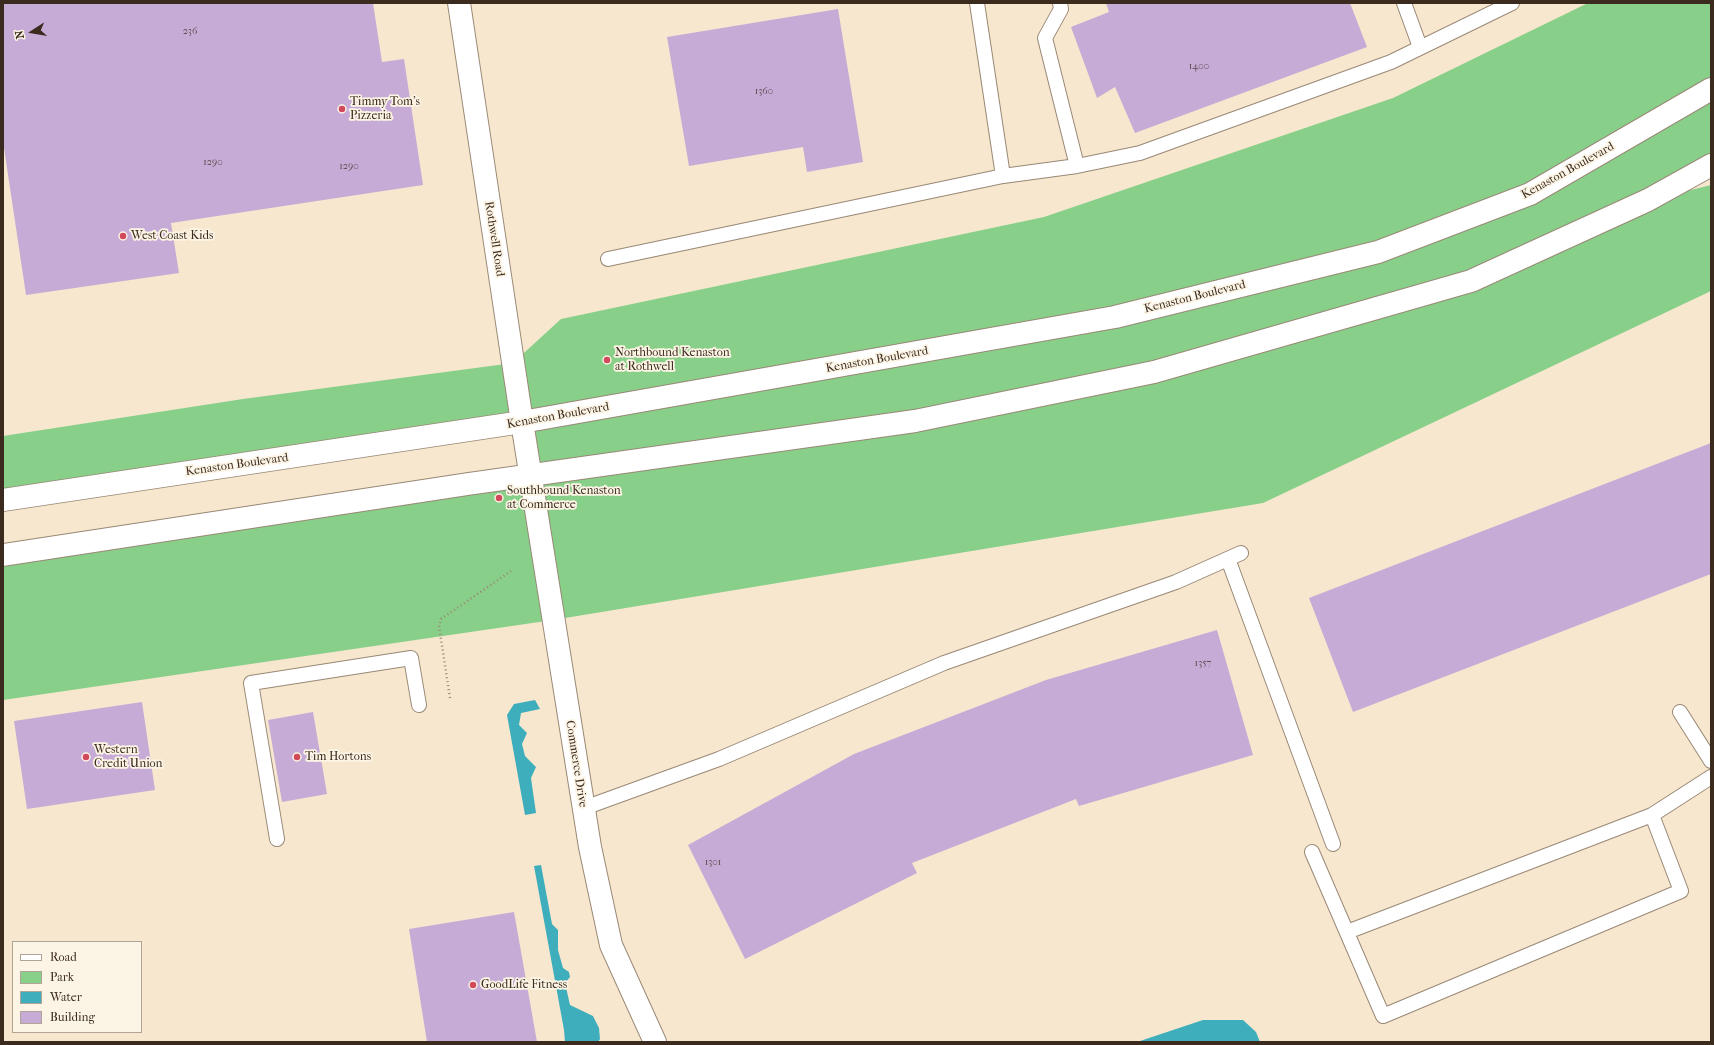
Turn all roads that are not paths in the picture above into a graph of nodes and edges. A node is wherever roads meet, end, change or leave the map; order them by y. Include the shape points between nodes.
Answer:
1 (459, 3) edge
2 (977, 3) edge
3 (1060, 3) edge
4 (1404, 3) edge
5 (1512, 3) edge
6 (1420, 47) junction
7 (1711, 89) edge
8 (1711, 164) edge
9 (1077, 166) junction
10 (1003, 176) junction
11 (608, 259) dead end
12 (522, 422) junction
13 (530, 476) junction
14 (3, 500) edge
15 (3, 555) edge
16 (420, 705) dead end
17 (1680, 712) dead end
18 (1711, 761) edge
19 (1711, 777) edge
20 (584, 808) junction
21 (1652, 815) junction
22 (277, 839) dead end
23 (1333, 844) dead end
24 (1312, 852) dead end
25 (1347, 932) junction
26 (655, 1042) edge

1 - 12 main road, Rothwell Road
2 - 10 lane
3 - 9 lane via 1061,9 1045,38
4 - 6 lane
5 - 6 lane
6 - 9 lane via 1391,62 1140,153
7 - 12 main road, Kenaston Boulevard via 1530,194 1378,252 1115,317
8 - 13 main road via 1648,200 1471,281 1154,372 915,421
9 - 10 lane
10 - 11 lane
12 - 13 main road, Rothwell Road
12 - 14 main road, Kenaston Boulevard
13 - 15 main road
13 - 20 main road, Commerce Drive
16 - 22 lane via 412,658 251,683
17 - 18 lane
19 - 21 lane
20 - 23 lane via 719,758 944,663 1176,582 1234,556
20 - 26 main road, Commerce Drive via 611,945
21 - 25 lane
21 - 25 lane via 1682,891 1383,1016
24 - 25 lane

